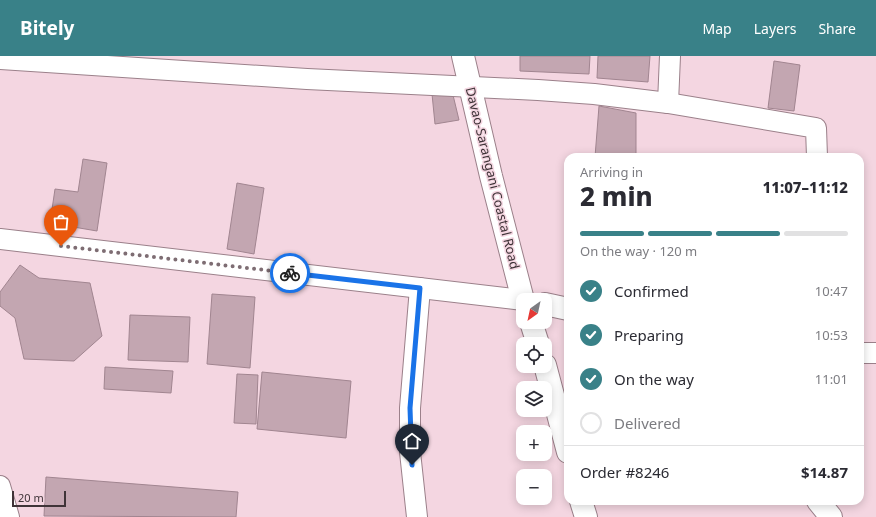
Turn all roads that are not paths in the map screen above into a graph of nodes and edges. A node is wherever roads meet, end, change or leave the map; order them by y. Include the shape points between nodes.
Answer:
1 (463, 56) edge
2 (670, 56) edge
3 (0, 59) edge
4 (470, 87) junction
5 (668, 103) junction
6 (817, 153) edge
7 (0, 239) edge
8 (420, 288) junction
9 (522, 293) edge
10 (516, 299) edge
11 (552, 306) edge
12 (564, 308) edge
13 (864, 353) edge
14 (876, 353) edge
15 (547, 373) edge
16 (564, 437) edge
17 (0, 486) edge
18 (582, 505) edge
19 (821, 505) edge
20 (9, 517) edge
21 (417, 517) edge
22 (586, 517) edge
23 (831, 517) edge

1 - 4 main road, Davao-Sarangani Coastal Road
2 - 5 street
3 - 4 street
4 - 5 street via 594,94
4 - 9 main road, Davao-Sarangani Coastal Road
5 - 6 street via 816,128
7 - 8 street
8 - 10 street
8 - 21 street via 410,408 410,452
11 - 12 main road
13 - 14 street
15 - 16 main road
17 - 20 street
18 - 22 main road
19 - 23 main road

